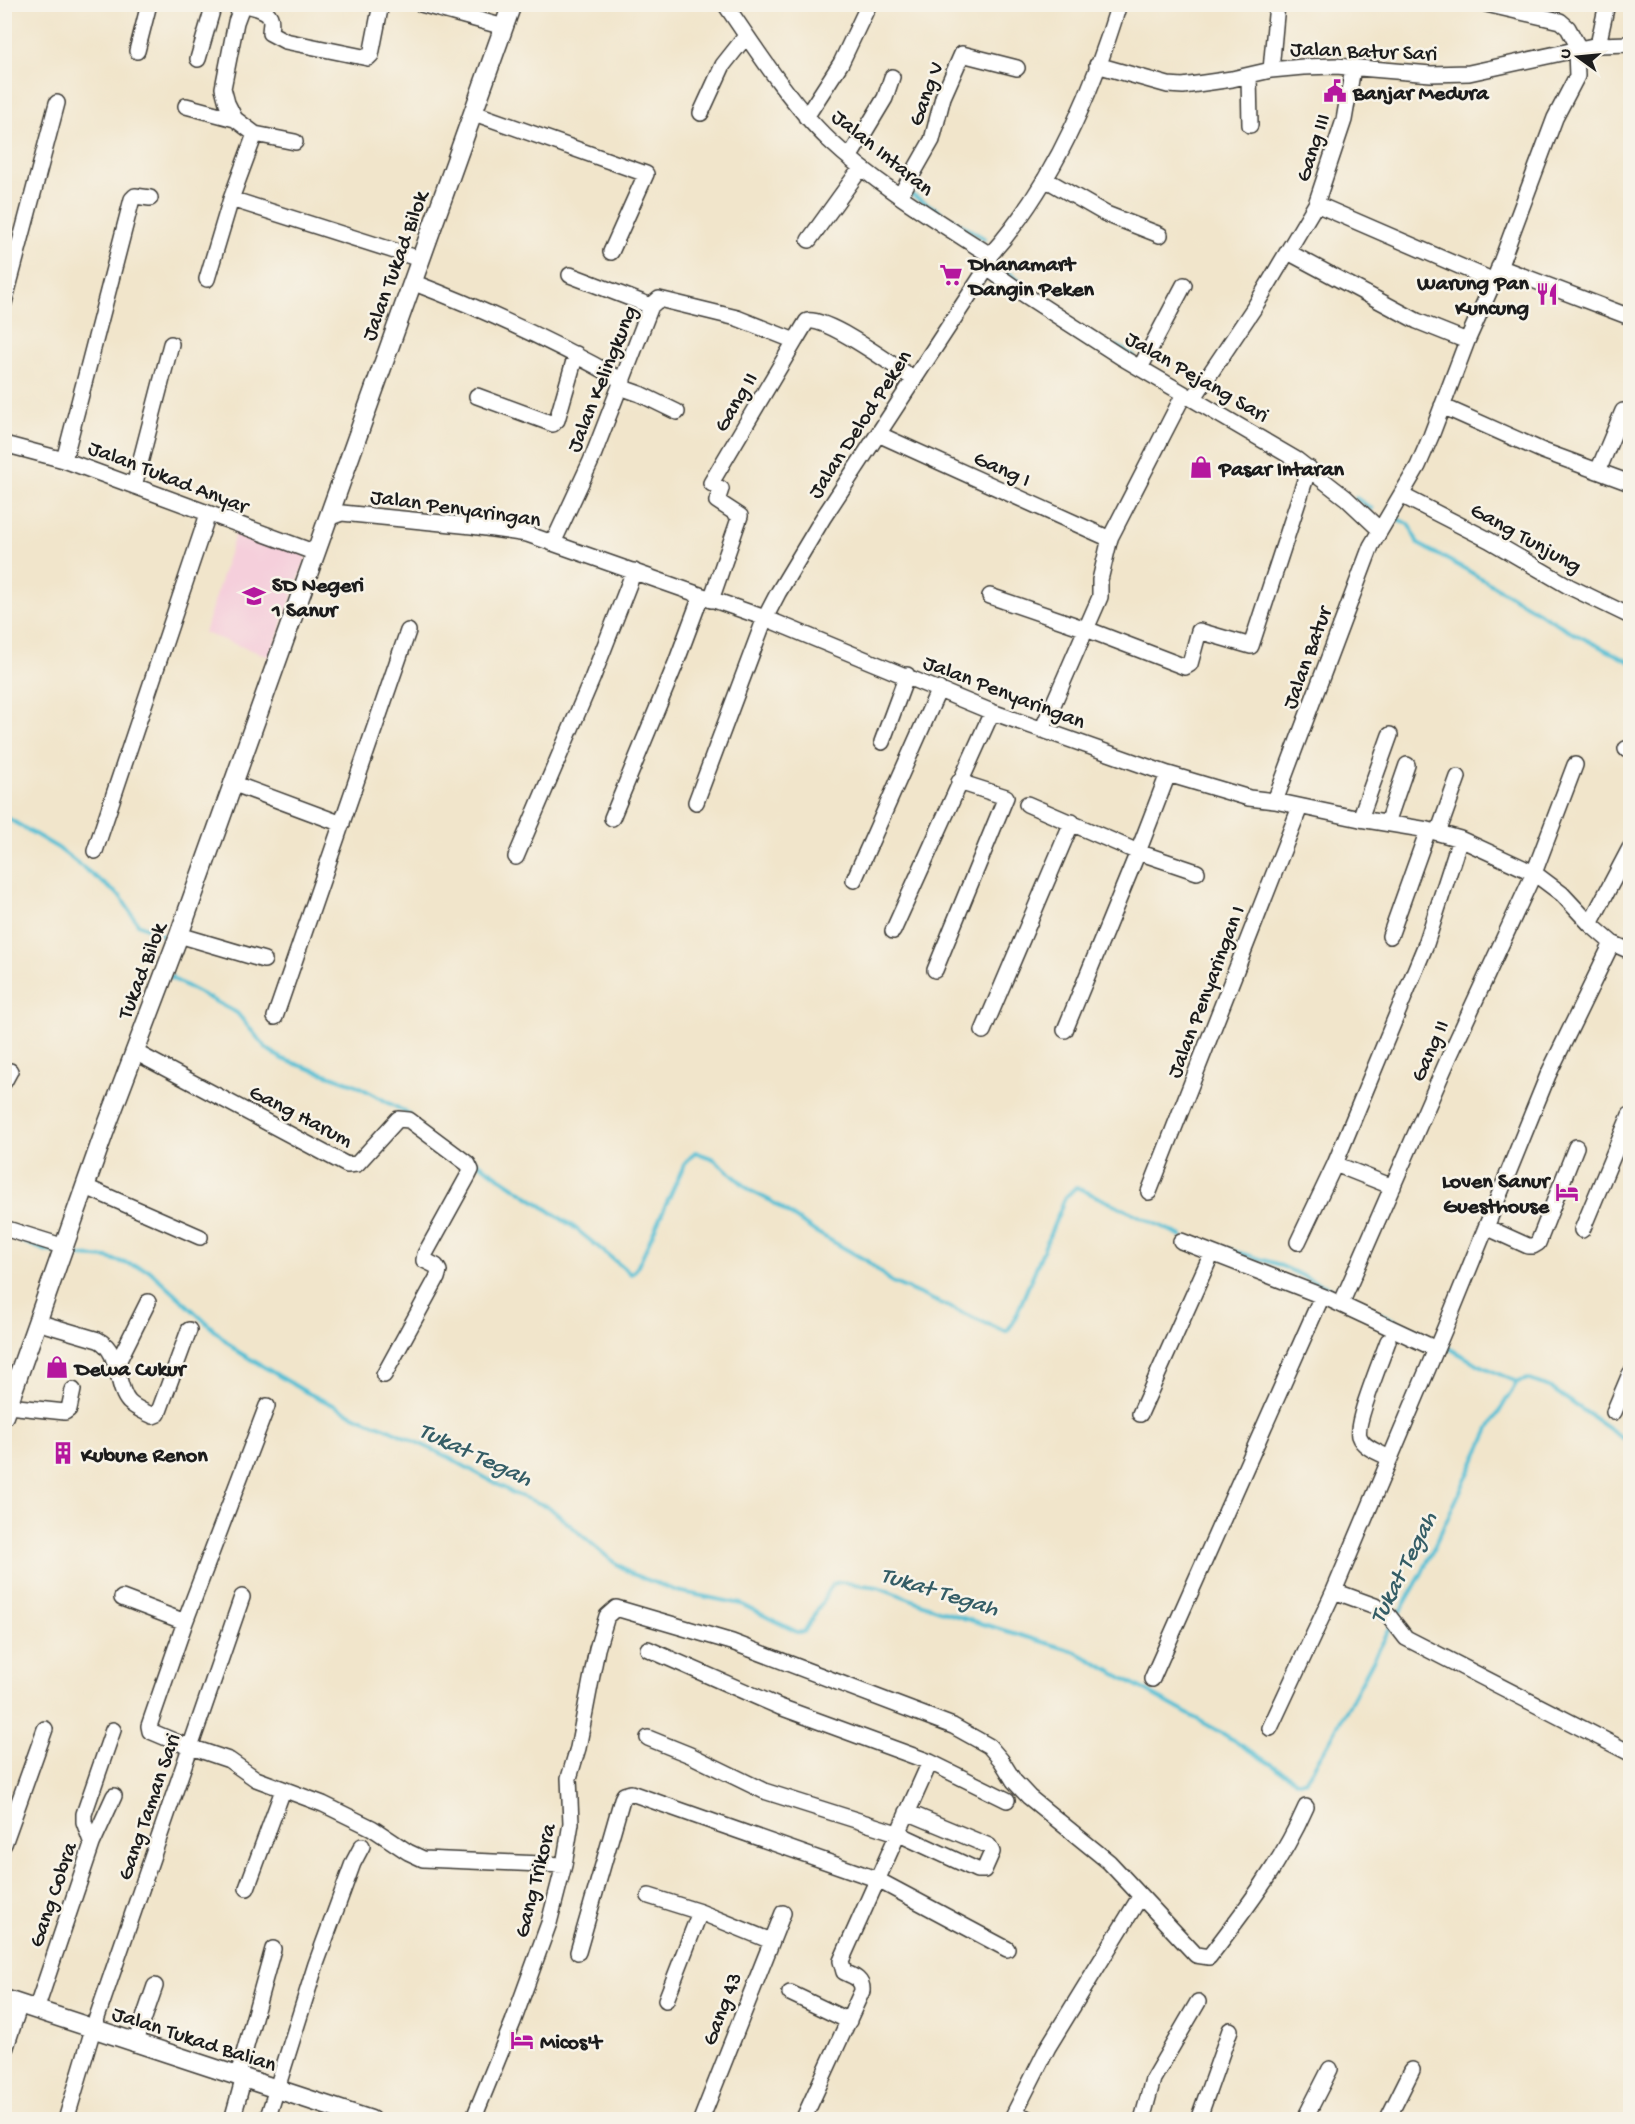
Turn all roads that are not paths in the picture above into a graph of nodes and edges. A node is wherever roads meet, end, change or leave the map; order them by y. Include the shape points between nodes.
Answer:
1 (149, 4) edge
2 (214, 4) edge
3 (381, 4) edge
4 (421, 4) edge
5 (512, 4) edge
6 (726, 4) edge
7 (869, 4) edge
8 (1119, 4) edge
9 (1277, 4) edge
10 (1486, 4) edge
11 (1607, 4) edge
12 (1548, 11) edge
13 (504, 27) junction
14 (746, 36) junction
15 (1630, 44) edge
16 (1598, 45) junction
17 (1578, 50) junction
18 (137, 51) dead end
19 (198, 59) dead end
20 (1097, 65) junction
21 (1017, 68) dead end
22 (1353, 68) junction
23 (1271, 70) junction
24 (1249, 76) junction
25 (892, 77) dead end
26 (57, 103) dead end
27 (186, 105) dead end
28 (474, 113) junction
29 (701, 113) dead end
30 (806, 117) junction
31 (236, 119) junction
32 (1250, 125) dead end
33 (255, 134) junction
34 (295, 142) dead end
35 (855, 163) junction
36 (1045, 179) junction
37 (900, 196) junction
38 (150, 198) dead end
39 (231, 200) junction
40 (1316, 204) junction
41 (1160, 235) dead end
42 (808, 240) dead end
43 (611, 252) dead end
44 (1288, 252) junction
45 (420, 259) junction
46 (988, 261) junction
47 (1496, 274) junction
48 (570, 275) dead end
49 (207, 279) dead end
50 (412, 282) junction
51 (1184, 285) dead end
52 (4, 303) edge
53 (651, 306) junction
54 (1630, 317) edge
55 (795, 341) junction
56 (1467, 341) junction
57 (171, 344) dead end
58 (576, 354) junction
59 (1140, 368) junction
60 (914, 379) junction
61 (622, 384) junction
62 (477, 396) dead end
63 (1189, 397) junction
64 (1442, 406) junction
65 (1623, 411) dead end
66 (677, 412) dead end
67 (878, 434) junction
68 (4, 444) edge
69 (64, 460) junction
70 (1309, 468) junction
71 (1598, 471) junction
72 (1630, 483) edge
73 (134, 486) junction
74 (1401, 495) junction
75 (334, 512) junction
76 (208, 514) junction
77 (1380, 530) junction
78 (1110, 539) junction
79 (553, 543) junction
80 (317, 548) junction
81 (634, 571) junction
82 (990, 596) dead end
83 (706, 598) junction
84 (1630, 616) edge
85 (765, 618) junction
86 (1086, 629) junction
87 (408, 631) dead end
88 (907, 675) junction
89 (939, 689) junction
90 (992, 712) junction
91 (1042, 730) junction
92 (1390, 735) dead end
93 (882, 742) dead end
94 (1407, 765) dead end
95 (1575, 765) dead end
96 (1168, 774) junction
97 (1458, 777) dead end
98 (959, 782) junction
99 (232, 783) junction
100 (1275, 801) junction
101 (696, 802) dead end
102 (1027, 804) dead end
103 (1300, 807) junction
104 (612, 818) dead end
105 (1360, 819) junction
106 (1072, 822) junction
107 (1387, 823) junction
108 (342, 824) junction
109 (1433, 831) junction
110 (1460, 839) junction
111 (1630, 850) edge
112 (95, 851) dead end
113 (1138, 852) junction
114 (516, 857) dead end
115 (1197, 872) dead end
116 (1534, 873) junction
117 (854, 880) dead end
118 (1590, 924) junction
119 (893, 932) dead end
120 (179, 934) junction
121 (1390, 936) dead end
122 (1612, 943) junction
123 (1630, 951) edge
124 (264, 960) dead end
125 (935, 970) dead end
126 (275, 1017) dead end
127 (1065, 1030) dead end
128 (983, 1031) dead end
129 (135, 1052) junction
130 (1630, 1115) edge
131 (1576, 1147) dead end
132 (1335, 1164) junction
133 (86, 1187) junction
134 (1393, 1187) junction
135 (1149, 1192) dead end
136 (1486, 1227) junction
137 (4, 1228) edge
138 (1582, 1230) dead end
139 (200, 1237) dead end
140 (1181, 1241) dead end
141 (1298, 1242) dead end
142 (1212, 1253) junction
143 (62, 1254) junction
144 (1322, 1296) junction
145 (1344, 1299) junction
146 (148, 1302) dead end
147 (37, 1322) junction
148 (189, 1330) dead end
149 (1388, 1341) dead end
150 (1436, 1349) junction
151 (116, 1366) junction
152 (1630, 1374) edge
153 (384, 1375) dead end
154 (73, 1390) dead end
155 (267, 1406) dead end
156 (6, 1411) edge
157 (1614, 1412) dead end
158 (1140, 1414) dead end
159 (1390, 1458) junction
160 (1334, 1591) junction
161 (242, 1597) dead end
162 (122, 1598) dead end
163 (184, 1622) junction
164 (648, 1649) dead end
165 (1152, 1679) dead end
166 (1270, 1728) dead end
167 (45, 1729) dead end
168 (113, 1730) dead end
169 (648, 1738) dead end
170 (192, 1746) junction
171 (1630, 1753) edge
172 (930, 1762) junction
173 (282, 1790) junction
174 (114, 1796) dead end
175 (1007, 1800) dead end
176 (1306, 1807) dead end
177 (907, 1812) junction
178 (897, 1833) junction
179 (4, 1844) edge
180 (92, 1844) junction
181 (362, 1846) dead end
182 (564, 1865) junction
183 (876, 1879) junction
184 (247, 1888) dead end
185 (649, 1896) dead end
186 (1140, 1897) junction
187 (700, 1912) junction
188 (783, 1913) dead end
189 (771, 1941) junction
190 (273, 1949) dead end
191 (1008, 1949) dead end
192 (578, 1952) dead end
193 (155, 1986) dead end
194 (790, 1993) dead end
195 (666, 2000) dead end
196 (1198, 2002) dead end
197 (20, 2004) edge
198 (849, 2021) junction
199 (93, 2029) junction
200 (1230, 2030) dead end
201 (135, 2044) junction
202 (4, 2053) edge
203 (1330, 2069) dead end
204 (1412, 2070) dead end
205 (241, 2076) junction
206 (276, 2088) junction
207 (325, 2112) edge
208 (1013, 2116) edge
209 (66, 2120) edge
210 (232, 2120) edge
211 (267, 2120) edge
212 (371, 2120) edge
213 (473, 2120) edge
214 (701, 2120) edge
215 (803, 2120) edge
216 (1030, 2120) edge
217 (1142, 2120) edge
218 (1198, 2120) edge
219 (1304, 2120) edge
220 (1387, 2120) edge

1 - 18 street
2 - 19 street
3 - 31 street via 368,58 285,41 270,33 268,14 242,6 224,88
4 - 13 street
5 - 13 street, Jalan Tukad Bilok
6 - 14 street, Jalan Intaran
7 - 30 street via 841,63
8 - 20 street, Jalan Delod Peken
9 - 23 street
10 - 12 street
11 - 16 street
12 - 17 street via 1564,23
13 - 28 street, Jalan Tukad Bilok
14 - 29 street via 723,65
14 - 30 street, Jalan Intaran
15 - 16 street, Jalan Batur Sari
16 - 17 street, Jalan Batur Sari
17 - 22 street, Jalan Batur Sari via 1469,73
17 - 47 street, Jalan Batur via 1577,76 1555,118
20 - 24 street, Jalan Batur Sari via 1168,85
20 - 36 street, Jalan Delod Peken via 1071,131
21 - 37 street, Gang V via 962,54 943,97 932,140
22 - 23 street, Jalan Batur Sari
22 - 40 street, Gang III via 1344,120
23 - 24 street, Jalan Batur Sari
24 - 32 street
25 - 35 street
26 - 52 street
27 - 31 street
28 - 43 street via 646,174
28 - 45 street, Jalan Tukad Bilok
30 - 35 street, Jalan Intaran
31 - 33 street
33 - 34 street
33 - 39 street
35 - 37 street, Jalan Intaran
35 - 42 street
36 - 41 street via 1106,214
36 - 46 street, Jalan Delod Peken
37 - 46 street, Jalan Intaran
38 - 69 street via 135,196 132,200
39 - 45 street
39 - 49 street
40 - 44 street, Gang III
40 - 47 street
44 - 56 street via 1417,321
44 - 63 street, Gang III via 1254,308
45 - 50 street, Jalan Tukad Bilok
46 - 59 street, Jalan Pejang Sari via 1024,295
46 - 60 street, Jalan Delod Peken
47 - 54 street
47 - 56 street, Jalan Batur
48 - 53 street
50 - 58 street
50 - 75 street, Jalan Tukad Bilok
51 - 59 street
53 - 55 street, Jalan Kelingkung via 662,298 737,318
53 - 61 street, Jalan Kelingkung
55 - 60 street via 807,321 816,320
55 - 83 street, Gang II via 711,483 721,489 717,501 741,516
56 - 64 street, Jalan Batur
57 - 73 street
58 - 61 street
58 - 62 street via 553,424
59 - 63 street, Jalan Pejang Sari
60 - 67 street, Jalan Delod Peken
61 - 66 street
61 - 79 street, Jalan Kelingkung
63 - 70 street, Jalan Pejang Sari
63 - 78 street, Gang III
64 - 71 street
64 - 74 street, Jalan Batur via 1418,466
65 - 71 street
67 - 78 street, Gang I
67 - 85 street, Jalan Delod Peken
68 - 69 street, Jalan Tukad Anyar
69 - 73 street, Jalan Tukad Anyar
70 - 77 street, Jalan Pejang Sari
70 - 86 street via 1251,646 1199,631 1190,664 1185,668
71 - 72 street
73 - 76 street, Jalan Tukad Anyar
74 - 77 street, Jalan Batur
74 - 84 street, Gang Tunjung
75 - 79 street, Jalan Penyaringan via 527,534
75 - 80 street, Jalan Tukad Bilok
76 - 80 street, Jalan Tukad Anyar
76 - 112 street
77 - 100 street, Jalan Batur via 1342,619
78 - 86 street, Gang III via 1100,597
79 - 81 street, Jalan Penyaringan
80 - 99 street, Tukad Bilok
81 - 83 street, Jalan Penyaringan
81 - 114 street
82 - 86 street
83 - 85 street, Jalan Penyaringan
83 - 104 street
85 - 88 street, Jalan Penyaringan
85 - 101 street, Jalan Delod Peken
86 - 91 street, Gang III
87 - 108 street
88 - 89 street, Jalan Penyaringan
88 - 93 street
89 - 90 street, Jalan Penyaringan
89 - 117 street
90 - 91 street, Jalan Penyaringan
90 - 98 street
91 - 96 street, Jalan Penyaringan
92 - 105 street
94 - 107 street
95 - 116 street, Gang II
96 - 100 street, Jalan Penyaringan via 1249,798
96 - 113 street
97 - 109 street
98 - 119 street
98 - 125 street via 1006,797
99 - 108 street
99 - 120 street, Tukad Bilok
100 - 103 street, Jalan Penyaringan
102 - 106 street
103 - 105 street, Jalan Penyaringan
103 - 135 street, Jalan Penyaringan I
105 - 107 street, Jalan Penyaringan
106 - 113 street
106 - 128 street
107 - 109 street, Jalan Penyaringan
108 - 126 street
109 - 110 street, Jalan Penyaringan
109 - 121 street
110 - 116 street, Jalan Penyaringan
110 - 132 street via 1426,944
111 - 118 street
113 - 115 street
113 - 127 street
116 - 118 street, Jalan Penyaringan via 1562,894
116 - 134 street, Gang II
118 - 122 street, Jalan Penyaringan
120 - 124 street
120 - 129 street, Tukad Bilok
122 - 123 street, Jalan Penyaringan
122 - 136 street via 1548,1075
129 - 133 street, Tukad Bilok
129 - 153 street, Gang Harum via 347,1165 357,1164 403,1118 468,1164 471,1170 425,1254 424,1260 439,1271 437,1278
130 - 138 street
131 - 136 street via 1538,1243 1528,1246
132 - 134 street
132 - 141 street
133 - 139 street
133 - 143 street, Tukad Bilok
134 - 145 street, Gang II
136 - 150 street
137 - 143 street
140 - 142 street
142 - 144 street
142 - 158 street
143 - 147 street, Tukad Bilok
144 - 145 street
144 - 165 street
145 - 150 street
146 - 151 street
147 - 151 street via 102,1342
147 - 156 street, Tukad Bilok
148 - 151 street via 156,1416 128,1401
149 - 159 street via 1360,1420 1359,1435 1364,1444
150 - 159 street
152 - 157 street
154 - 156 street via 65,1412
155 - 163 street
159 - 160 street
160 - 166 street
160 - 171 street via 1374,1606 1389,1616 1406,1638
161 - 170 street, Gang Taman Sari
162 - 163 street
163 - 170 street via 149,1726 153,1733
164 - 172 street via 780,1707
167 - 179 street
168 - 180 street via 84,1814
169 - 178 street via 764,1791
170 - 173 street via 229,1760 256,1779
170 - 199 street, Gang Taman Sari
172 - 175 street
172 - 177 street
173 - 182 street via 323,1804 423,1859
173 - 184 street
174 - 180 street, Gang Cobra
176 - 186 street via 1264,1883 1209,1957 1196,1955
177 - 178 street
177 - 178 street via 989,1846 992,1852 984,1870
178 - 183 street
180 - 197 street, Gang Cobra
181 - 206 street via 327,1932
182 - 186 street, Gang Trikora via 571,1822 569,1778 597,1649 606,1619 613,1610 621,1608 732,1642 954,1726 989,1746 1029,1797 1109,1862
182 - 213 street, Gang Trikora via 549,1923
183 - 191 street
183 - 192 street via 627,1793 622,1799
183 - 198 street via 841,1961 844,1972 859,1980 862,1987
185 - 187 street
186 - 208 street via 1048,2047
187 - 189 street
187 - 195 street
188 - 189 street, Gang 43
189 - 214 street, Gang 43
190 - 205 street
193 - 201 street
194 - 198 street
196 - 217 street via 1153,2079
197 - 199 street, Jalan Tukad Balian
197 - 202 street, Gang Cobra
198 - 215 street
199 - 201 street, Jalan Tukad Balian
199 - 209 street, Gang Taman Sari
200 - 218 street
201 - 205 street, Jalan Tukad Balian
203 - 219 street
204 - 220 street
205 - 206 street, Jalan Tukad Balian
205 - 210 street
206 - 207 street, Jalan Tukad Balian
206 - 211 street
207 - 212 street, Jalan Tukad Balian
208 - 216 street

